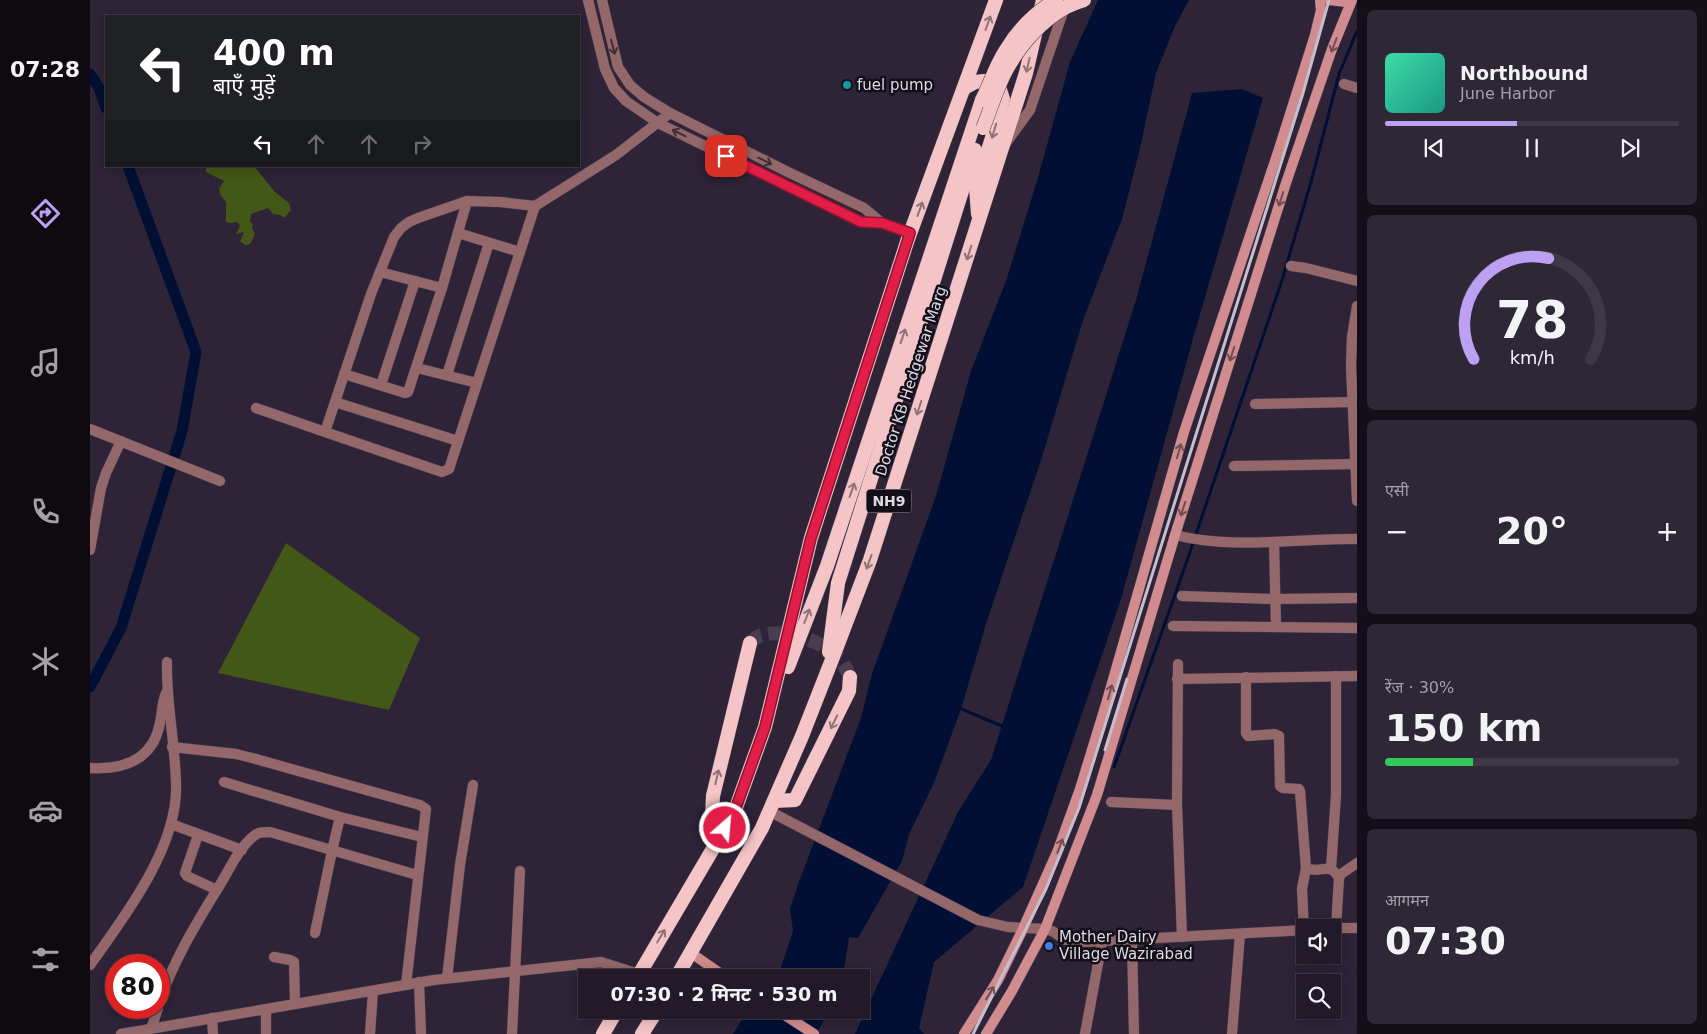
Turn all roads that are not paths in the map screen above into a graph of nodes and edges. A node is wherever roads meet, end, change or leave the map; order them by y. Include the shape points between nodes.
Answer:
1 (588, 0) edge
2 (602, 0) edge
3 (996, 0) edge
4 (1043, 0) edge
5 (1056, 0) edge
6 (1067, 0) edge
7 (1084, 0) edge
8 (1320, 0) edge
9 (1329, 0) edge
10 (1351, 0) edge
11 (1344, 84) dead end
12 (964, 88) junction
13 (1357, 88) edge
14 (670, 113) junction
15 (658, 123) junction
16 (1002, 149) junction
17 (467, 201) junction
18 (534, 206) junction
19 (979, 222) junction
20 (882, 223) junction
21 (458, 233) junction
22 (910, 233) junction
23 (488, 243) junction
24 (520, 252) junction
25 (1291, 266) dead end
26 (380, 272) junction
27 (415, 281) junction
28 (1357, 281) edge
29 (442, 288) junction
30 (1357, 306) edge
31 (417, 368) junction
32 (1354, 371) edge
33 (344, 374) junction
34 (447, 375) junction
35 (477, 383) junction
36 (381, 385) junction
37 (335, 402) junction
38 (1255, 404) dead end
39 (1354, 405) edge
40 (256, 408) dead end
41 (90, 429) edge
42 (325, 432) junction
43 (458, 441) junction
44 (124, 442) junction
45 (1356, 464) edge
46 (1234, 466) dead end
47 (220, 481) dead end
48 (1357, 501) edge
49 (1175, 535) junction
50 (1357, 539) edge
51 (1274, 542) junction
52 (90, 550) edge
53 (1182, 596) dead end
54 (1357, 598) edge
55 (1275, 599) junction
56 (1173, 626) dead end
57 (1276, 627) junction
58 (1357, 628) edge
59 (750, 643) dead end
60 (167, 662) dead end
61 (1178, 664) dead end
62 (826, 675) junction
63 (1336, 676) junction
64 (1357, 676) edge
65 (850, 677) dead end
66 (1246, 678) junction
67 (1177, 679) junction
68 (168, 689) junction
69 (765, 727) junction
70 (172, 747) junction
71 (90, 768) edge
72 (224, 782) dead end
73 (473, 784) dead end
74 (1111, 802) dead end
75 (1177, 805) junction
76 (772, 806) junction
77 (340, 818) junction
78 (171, 824) junction
79 (198, 835) junction
80 (422, 837) junction
81 (717, 842) junction
82 (242, 850) junction
83 (332, 851) junction
84 (1357, 863) edge
85 (1306, 868) junction
86 (1330, 869) junction
87 (520, 871) dead end
88 (417, 875) junction
89 (1339, 878) junction
90 (217, 890) junction
91 (1304, 919) edge
92 (1335, 919) edge
93 (1023, 928) junction
94 (1341, 928) edge
95 (1357, 928) edge
96 (1045, 929) junction
97 (1296, 931) edge
98 (315, 932) dead end
99 (1240, 934) junction
100 (1182, 937) junction
101 (1132, 940) junction
102 (1102, 942) junction
103 (691, 954) junction
104 (274, 957) dead end
105 (90, 965) edge
106 (620, 969) edge
107 (642, 969) edge
108 (682, 969) edge
109 (714, 969) edge
110 (514, 971) junction
111 (170, 977) edge
112 (448, 978) junction
113 (419, 982) junction
114 (406, 985) junction
115 (373, 990) junction
116 (295, 1004) junction
117 (266, 1010) junction
118 (212, 1018) junction
119 (154, 1019) edge
120 (612, 1019) edge
121 (651, 1019) edge
122 (791, 1019) edge
123 (151, 1028) junction
124 (125, 1034) edge
125 (212, 1034) edge
126 (266, 1034) edge
127 (370, 1034) edge
128 (421, 1034) edge
129 (512, 1034) edge
130 (603, 1034) edge
131 (642, 1034) edge
132 (814, 1034) edge
133 (964, 1034) edge
134 (986, 1034) edge
135 (1085, 1034) edge
136 (1134, 1034) edge
137 (1232, 1034) edge

1 - 15 street via 605,69 614,88 626,101
2 -> 14 street via 618,67 630,85
12 -> 3 highway
4 -> 16 highway, Doctor KB Hedgewar Marg / NH9 via 1026,73
69 -> 5 highway, bridge via 836,537 982,100 1005,50 1024,26
6 - 16 street via 1030,110
7 - 62 highway, bridge via 1067,6 1049,19 1024,45 1007,69 982,128 838,583
93 -> 8 main road via 1058,850 1080,789 1184,432 1315,35
9 - 10 main road
10 -> 49 main road via 1286,184
11 - 13 street
12 -> 19 highway via 984,81 994,84 1003,99 976,187
22 -> 12 highway
14 - 15 street
14 -> 20 street via 864,208
15 - 18 street via 616,155
20 -> 15 street via 861,222
16 - 19 highway, Doctor KB Hedgewar Marg / NH9
17 - 18 street
17 - 21 street
17 - 26 street via 418,218 401,228 394,236
18 - 24 street
19 -> 62 highway, Doctor KB Hedgewar Marg / NH9 via 870,560
20 - 22 street
21 - 23 street
21 - 29 street
22 - 69 highway via 811,538
23 - 24 street
23 - 34 street
24 - 35 street
25 - 28 street
26 - 27 street
26 - 33 street
27 - 29 street
27 - 36 street
29 - 31 street
30 - 32 street via 1352,337
31 - 34 street
31 - 36 street via 408,392
32 - 39 street
33 - 36 street
33 - 37 street
34 - 35 street
35 - 43 street
37 - 42 street
37 - 43 street
38 - 39 street
39 - 45 street
40 - 42 street
41 - 44 street
42 - 43 street via 442,472 449,469
44 - 47 street
44 - 52 street via 101,488
45 - 46 street
45 - 48 street
49 - 51 street via 1194,539
49 - 96 main road via 1097,795
50 - 51 street
51 - 55 street
53 - 55 street
54 - 55 street
55 - 57 street
56 - 57 street
57 - 58 street
81 -> 59 highway via 712,819 713,796
60 - 68 street
61 - 67 street
62 - 76 highway, Doctor KB Hedgewar Marg / NH9
63 - 64 street
63 - 66 street
63 - 86 street via 1336,795
65 -> 76 highway via 849,691 795,800
66 - 67 street
66 - 85 street via 1246,733 1248,736 1279,736 1280,786 1300,791
67 - 75 street
68 - 70 street
68 - 71 street via 155,740 147,751 122,766
69 - 81 highway via 734,813
70 - 78 street via 176,784
70 - 80 street via 236,754 420,805 427,812
72 - 77 street
73 - 112 street via 460,865
74 - 75 street
75 - 100 street
76 - 93 street via 798,825 978,920
76 - 103 highway, Doctor KB Hedgewar Marg / NH9
77 - 80 street
77 - 83 street
78 - 79 street
78 - 105 street via 156,864 133,906
79 - 82 street
79 - 90 street via 185,873
80 - 88 street
107 -> 81 highway
82 - 83 street via 256,834 270,832
82 - 90 street
83 - 88 street
83 - 98 street
84 - 89 street
85 - 86 street
85 - 91 street via 1302,889
86 - 89 street
87 - 110 street
88 - 114 street
89 - 92 street
90 - 111 street
93 - 96 street
133 -> 93 main road via 998,980
94 - 95 street
96 - 102 street via 1066,940
96 - 134 main road
97 - 99 street
99 - 100 street
99 - 137 street
100 - 101 street
101 - 102 street
101 - 136 street
102 - 135 street
103 - 108 highway, Doctor KB Hedgewar Marg / NH9
103 - 109 main road
104 - 116 street via 294,962
106 - 110 street via 601,962
110 - 112 street
110 - 129 street
112 - 113 street
113 - 114 street
113 - 128 street
114 - 115 street
115 - 116 street
115 - 127 street
116 - 117 street
117 - 118 street
117 - 126 street
118 - 123 street
118 - 125 street
119 - 123 street
120 - 130 highway
121 - 131 highway
122 - 132 main road
123 - 124 street

